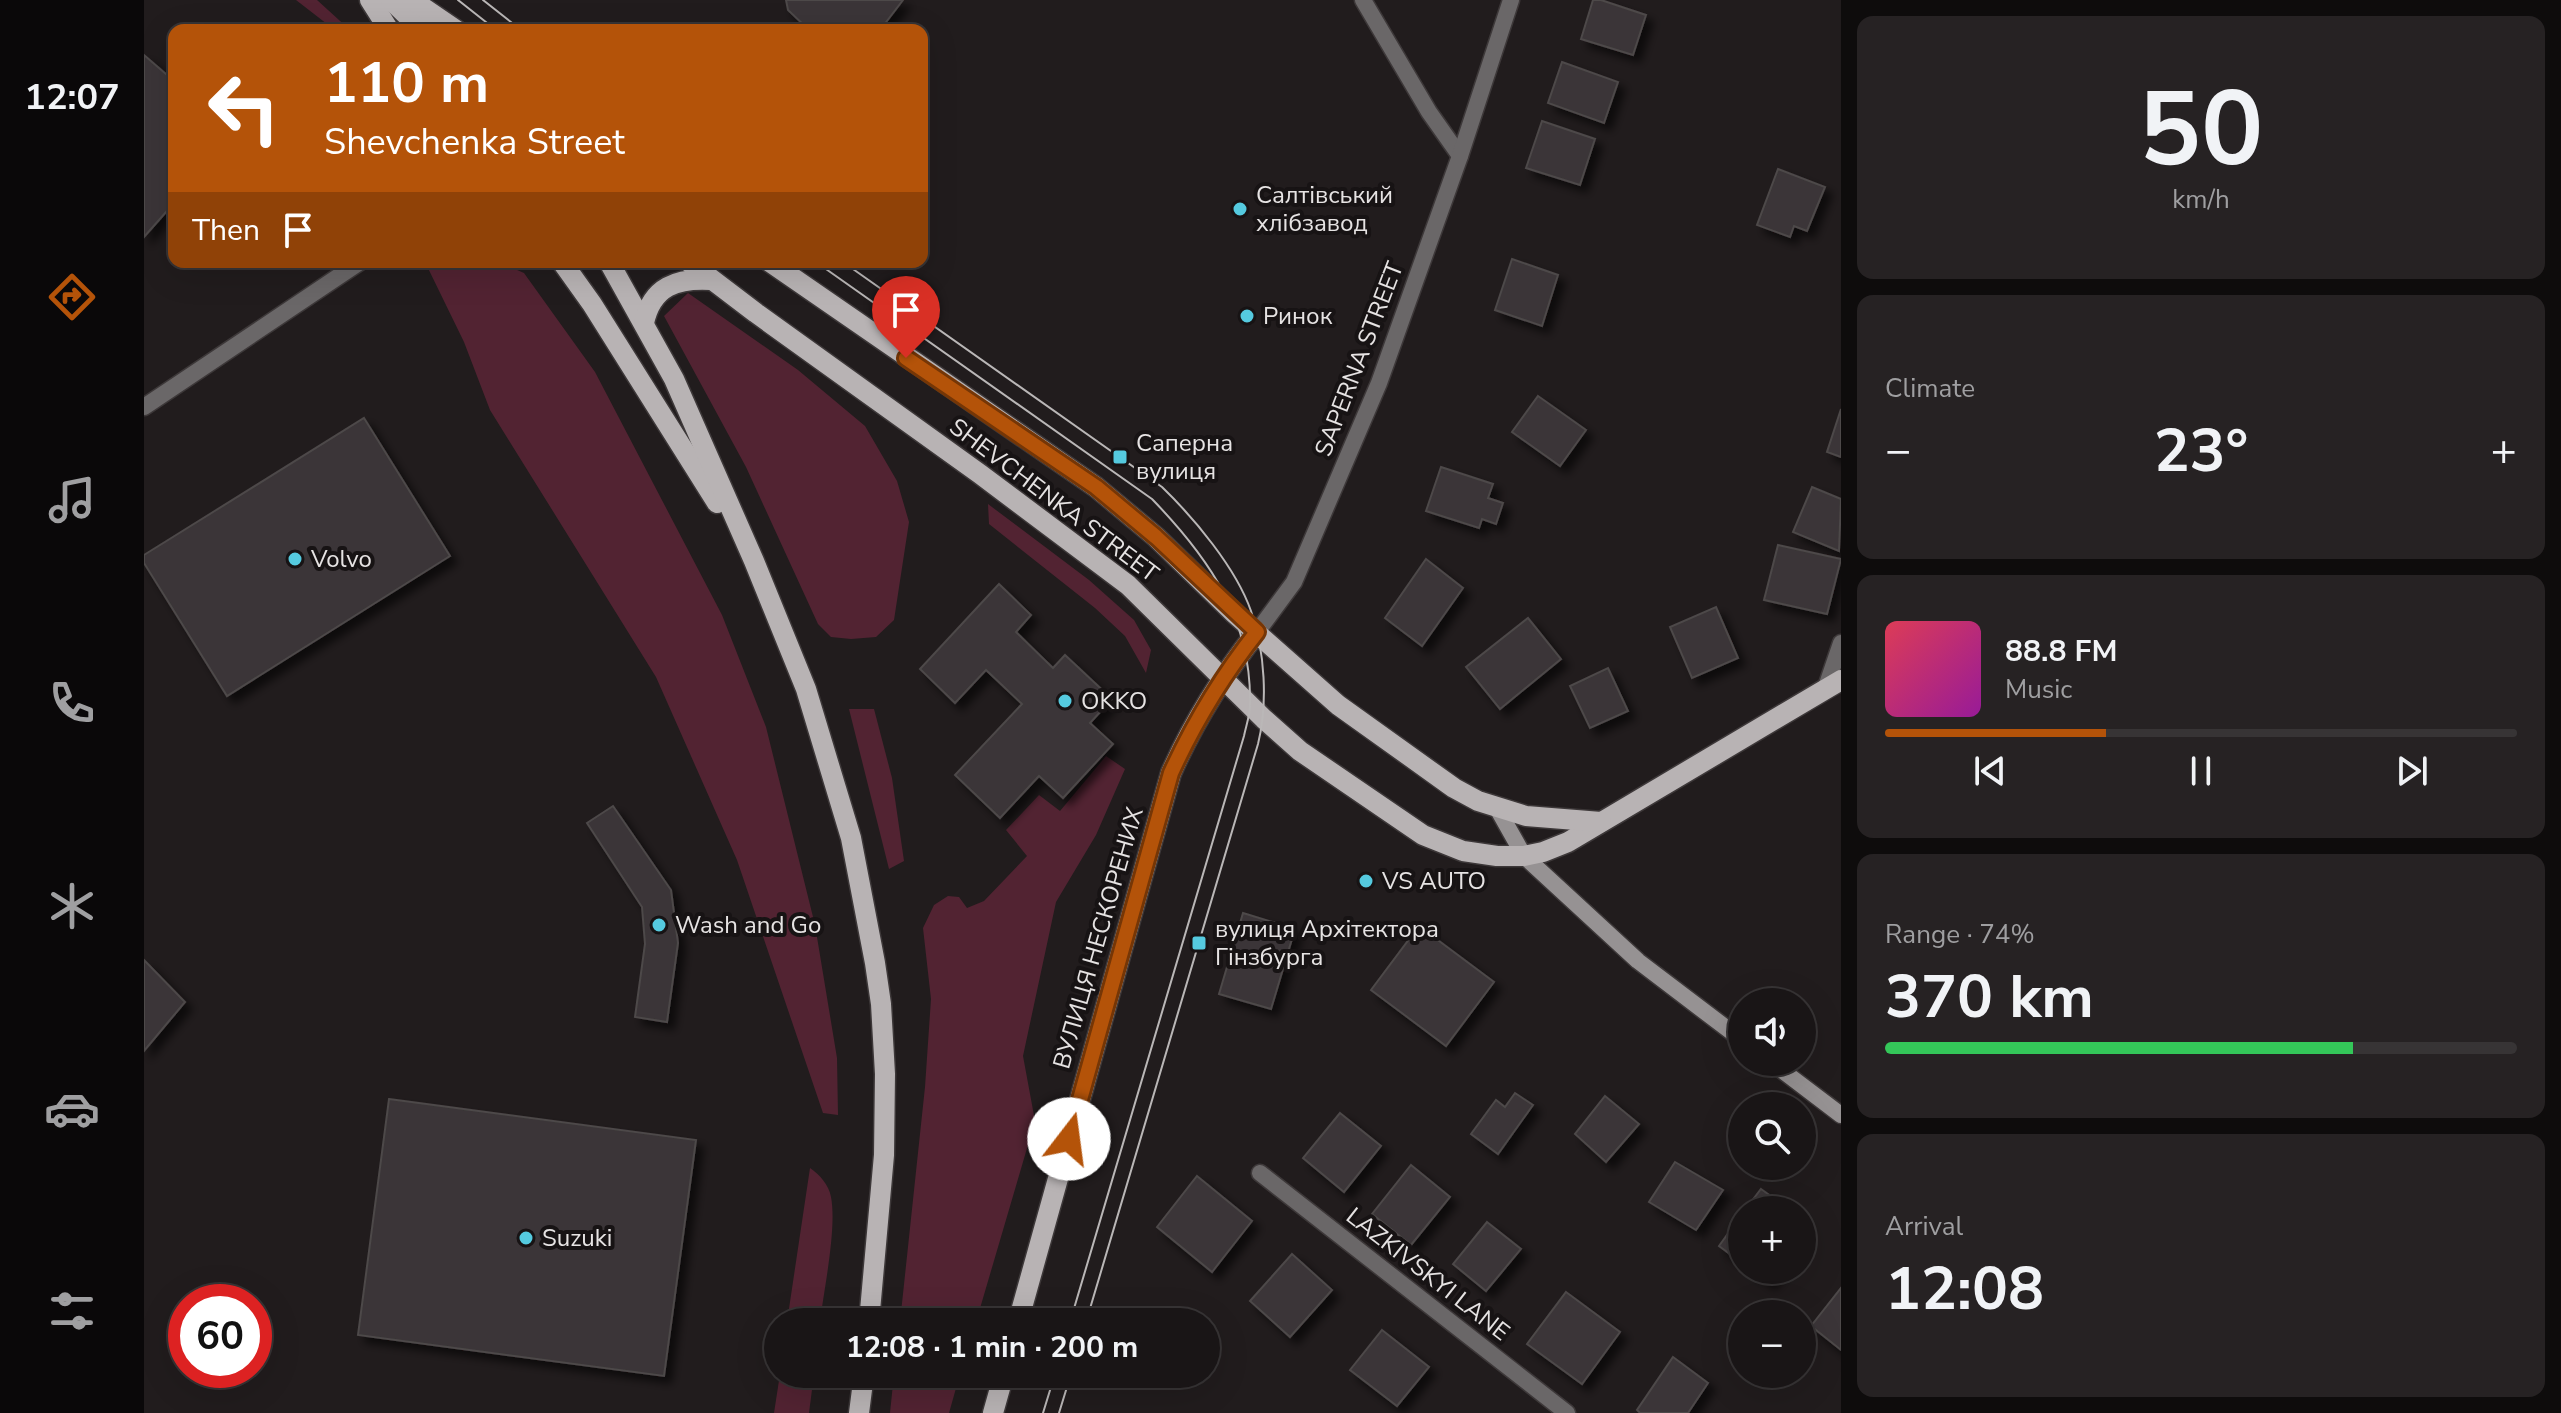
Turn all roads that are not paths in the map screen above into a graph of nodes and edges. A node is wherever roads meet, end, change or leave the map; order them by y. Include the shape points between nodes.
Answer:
1 (370, 0) edge
2 (391, 0) edge
3 (412, 0) edge
4 (1363, 0) edge
5 (1511, 0) edge
6 (428, 22) edge
7 (385, 24) edge
8 (1460, 156) junction
9 (351, 268) edge
10 (566, 268) edge
11 (612, 268) edge
12 (696, 268) edge
13 (779, 268) edge
14 (711, 280) junction
15 (644, 323) junction
16 (144, 407) edge
17 (754, 561) junction
18 (1257, 632) junction
19 (1841, 643) edge
20 (1223, 678) junction
21 (1833, 683) edge
22 (1497, 808) junction
23 (1601, 822) junction
24 (1524, 856) junction
25 (1728, 1029) edge
26 (1789, 1076) edge
27 (1841, 1115) edge
28 (1260, 1173) dead end
29 (870, 1308) edge
30 (1022, 1308) edge
31 (862, 1388) edge
32 (1000, 1388) edge
33 (859, 1413) edge
34 (993, 1413) edge
35 (1567, 1413) edge

1 - 7 main road
2 - 6 main road
3 - 6 main road
4 - 8 street
5 - 8 street, SAPERNA STREET
8 - 18 street, SAPERNA STREET via 1379,383 1321,521 1294,582
9 - 16 street
10 - 17 main road
11 - 15 main road
12 - 14 main road, SHEVCHENKA STREET
13 - 18 main road, SHEVCHENKA STREET via 1096,487
14 - 15 main road via 670,284 647,308
14 - 20 main road, SHEVCHENKA STREET via 1128,585
15 - 17 main road
17 - 29 main road via 806,689 833,775 875,963 884,1060 884,1155
18 - 20 main road, ВУЛИЦЯ НЕСКОРЕНИХ
18 - 22 main road, SHEVCHENKA STREET via 1371,731 1454,788
19 - 21 street
20 - 24 main road, SHEVCHENKA STREET via 1300,751 1423,835 1463,851
20 - 30 main road, ВУЛИЦЯ НЕСКОРЕНИХ via 1171,773
21 - 23 main road
22 - 23 main road, SHEVCHENKA STREET via 1526,816
22 - 24 main road
23 - 24 main road, SHEVCHENKA STREET via 1568,842
24 - 25 main road via 1638,961
26 - 27 main road
28 - 35 street, LAZKIVSKYI LANE
31 - 33 main road
32 - 34 main road

